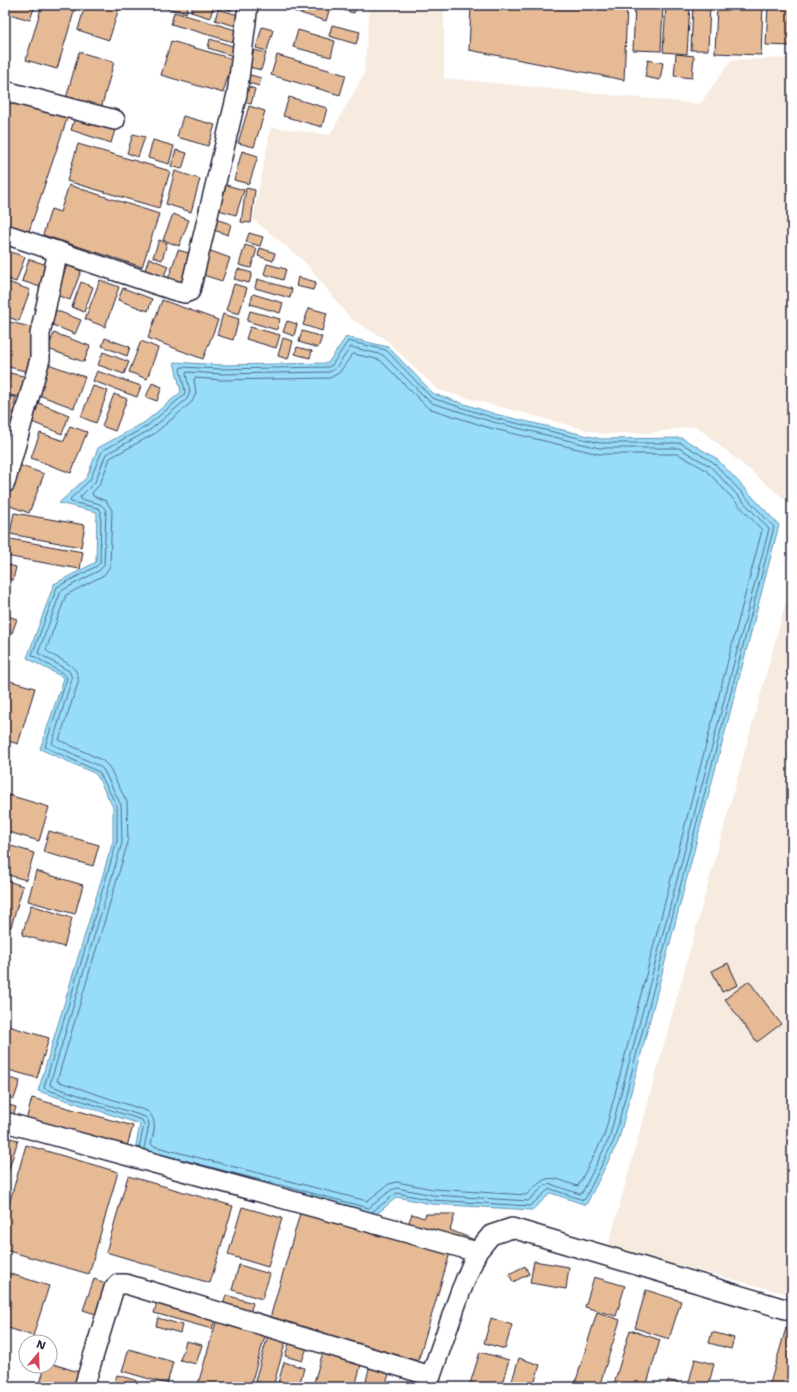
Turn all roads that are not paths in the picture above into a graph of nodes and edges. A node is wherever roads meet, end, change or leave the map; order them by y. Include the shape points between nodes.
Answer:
1 (248, 5) edge
2 (5, 91) edge
3 (115, 120) dead end
4 (5, 234) edge
5 (58, 251) junction
6 (5, 483) edge
7 (5, 1122) edge
8 (477, 1252) junction
9 (792, 1311) edge
10 (429, 1381) edge
11 (84, 1387) edge

1 - 5 street via 237,94 190,291 185,293 173,290
2 - 3 street
4 - 5 street
5 - 6 street via 40,334 40,360
7 - 8 street
8 - 9 street via 491,1235 512,1228
8 - 10 street
10 - 11 street via 126,1284 118,1284 114,1288

